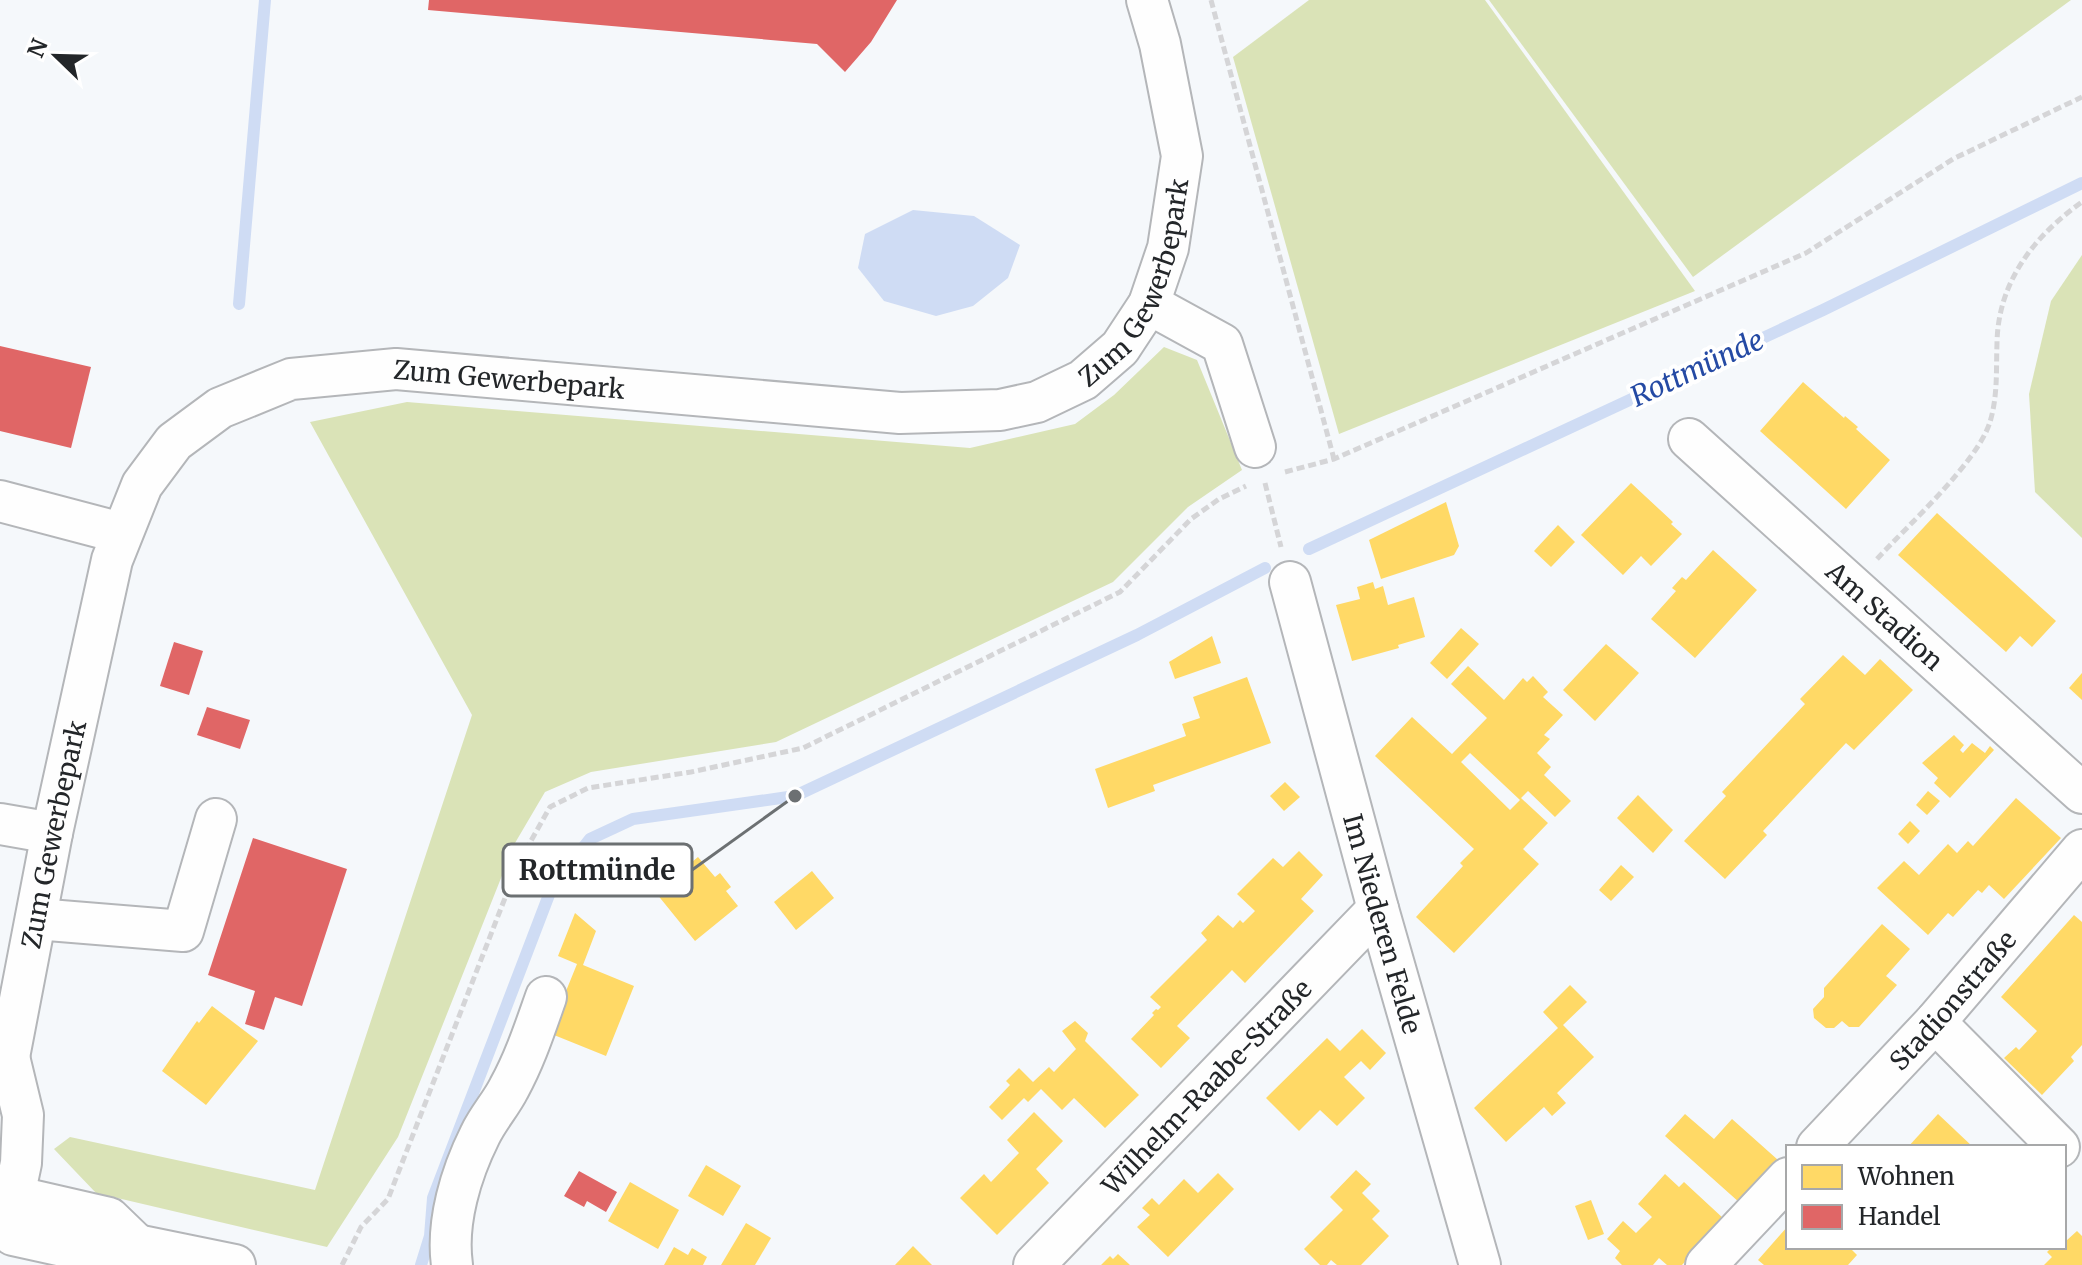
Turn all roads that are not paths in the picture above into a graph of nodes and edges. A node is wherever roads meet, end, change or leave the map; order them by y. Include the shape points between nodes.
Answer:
1 (1147, 0) edge
2 (1149, 304) junction
3 (1689, 439) dead end
4 (1259, 462) road end
5 (0, 501) edge
6 (121, 533) junction
7 (1290, 582) road end
8 (2082, 793) edge
9 (216, 819) dead end
10 (0, 824) edge
11 (52, 833) junction
12 (2082, 850) edge
13 (1378, 909) junction
14 (36, 919) junction
15 (546, 997) dead end
16 (1935, 1022) junction
17 (4, 1063) edge
18 (1819, 1145) edge
19 (2057, 1145) edge
20 (2066, 1154) edge
21 (2082, 1170) edge
22 (1786, 1180) edge
23 (5, 1205) edge
24 (235, 1265) edge
25 (452, 1265) edge
26 (1034, 1265) edge
27 (1480, 1265) edge
28 (1706, 1265) edge

1 - 2 street, Zum Gewerbepark via 1182,156 1168,248
2 - 4 street via 1222,344
2 - 6 street, Zum Gewerbepark via 1120,348 1083,380 1037,402 1000,410 900,413 396,369 291,379 220,408 174,442 142,485
3 - 8 street, Am Stadion
5 - 6 street
6 - 11 street, Zum Gewerbepark
7 - 13 street, Im Niederen Felde
9 - 14 street via 183,931
10 - 11 street
11 - 14 street, Zum Gewerbepark
12 - 16 street, Stadionstraße
13 - 26 street, Wilhelm-Raabe-Straße
13 - 27 street, Im Niederen Felde
14 - 17 street, Zum Gewerbepark
15 - 25 street via 526,1056 465,1169 453,1217
16 - 18 street, Stadionstraße
16 - 19 street
17 - 23 street, Zum Gewerbepark via 23,1115 21,1163
20 - 21 street
22 - 28 street
23 - 24 street via 109,1218 137,1245

